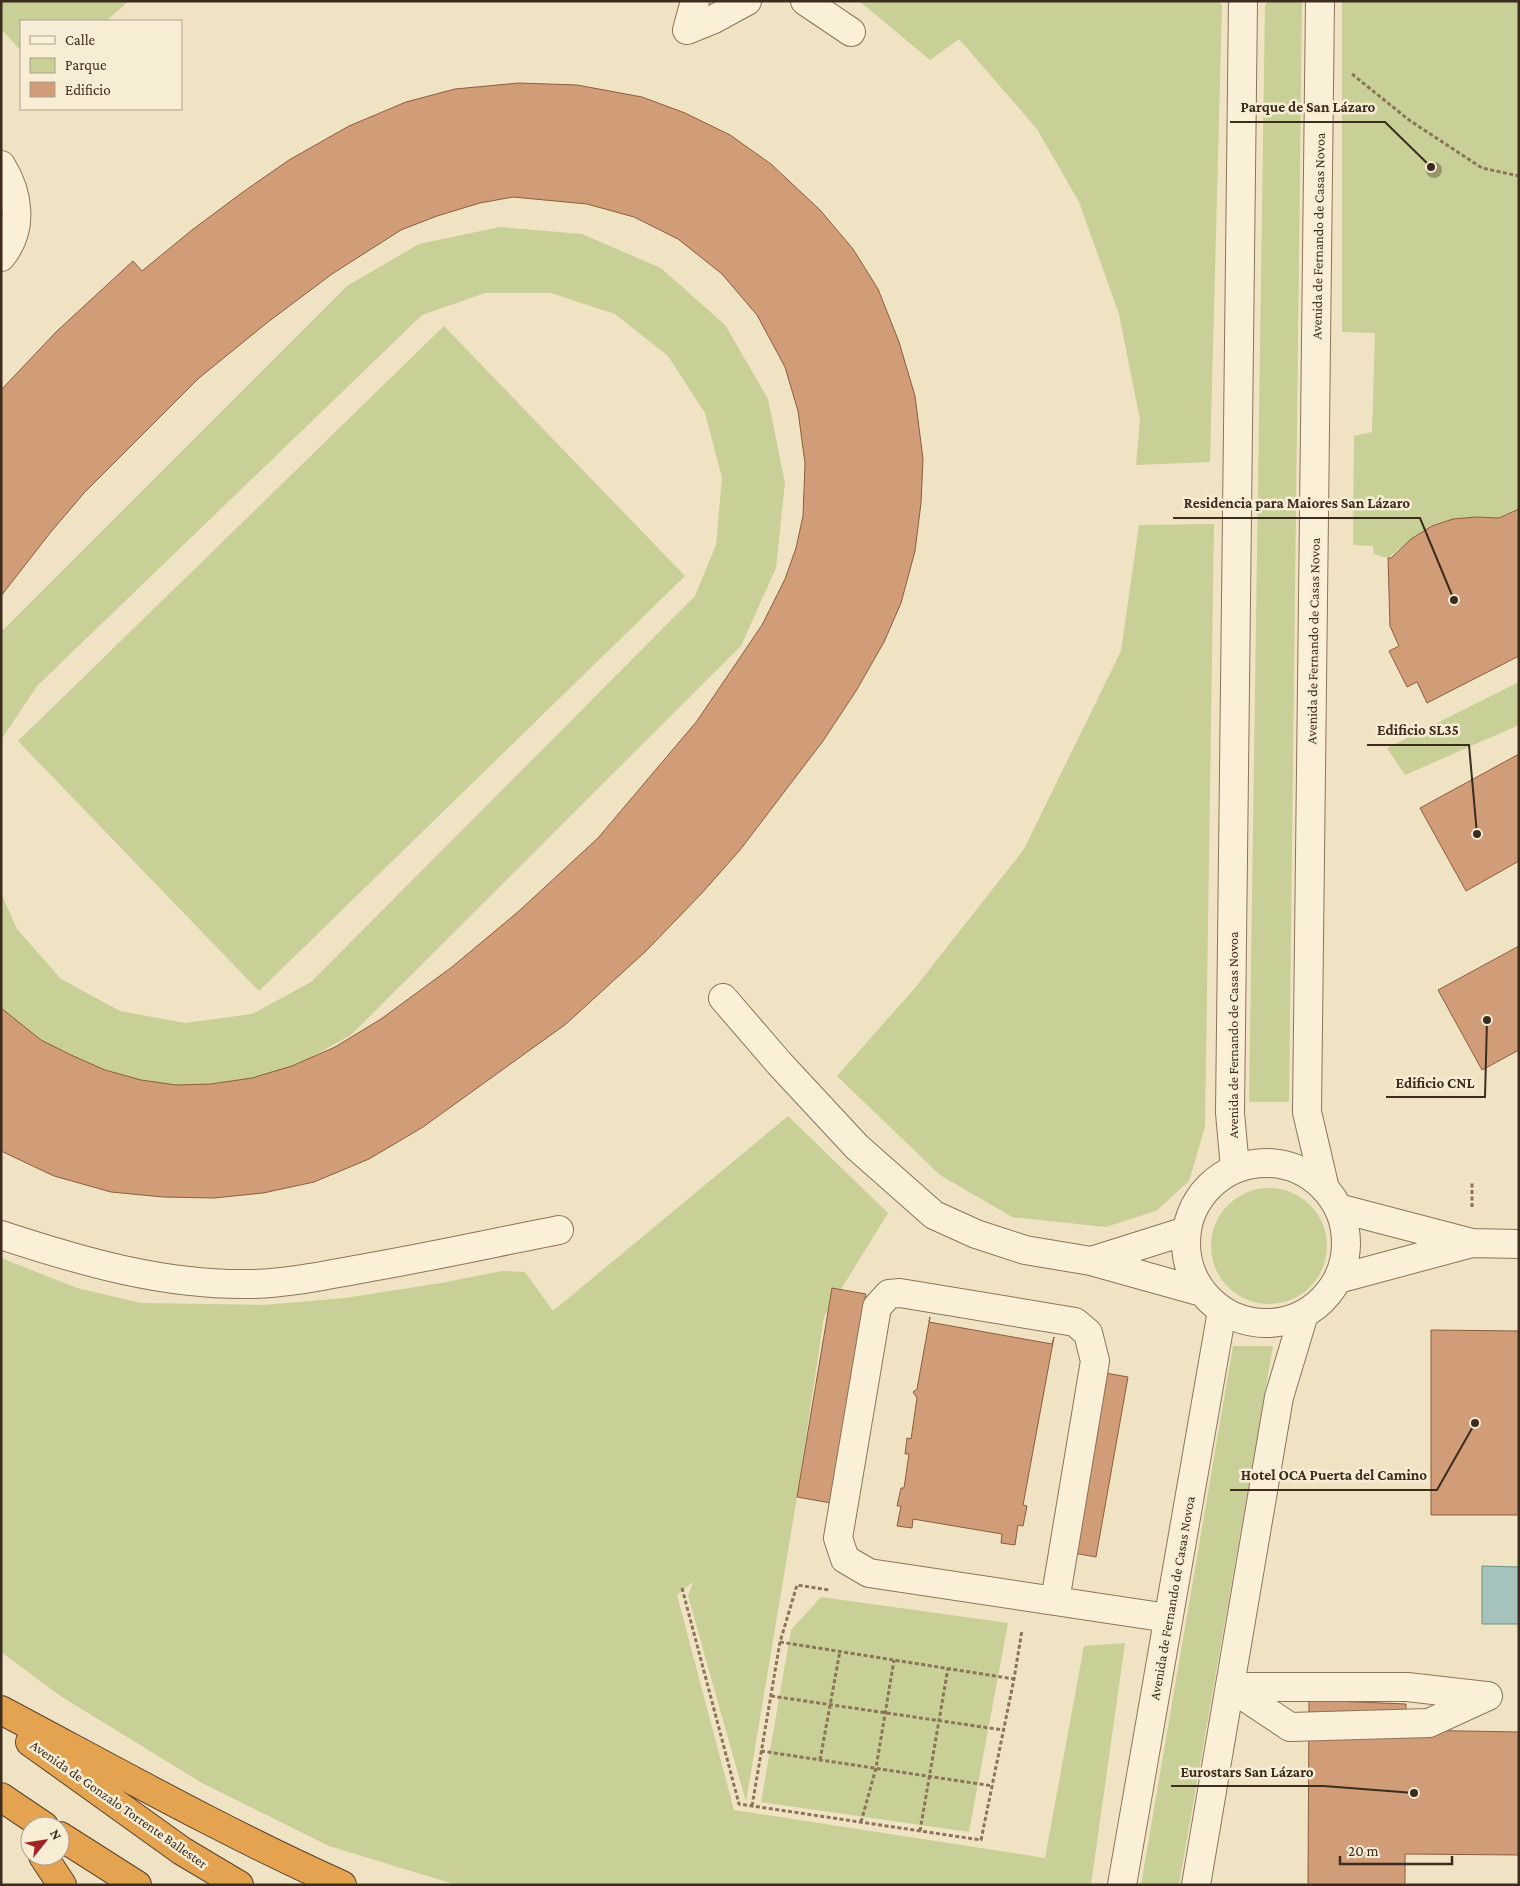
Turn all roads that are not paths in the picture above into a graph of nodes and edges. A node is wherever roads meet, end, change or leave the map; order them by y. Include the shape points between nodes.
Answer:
1 (694, 1) edge
2 (747, 1) edge
3 (805, 1) edge
4 (1243, 1) edge
5 (1320, 1) edge
6 (850, 32) dead end
7 (1, 165) edge
8 (1, 257) edge
9 (723, 998) dead end
10 (1235, 1168) junction
11 (1332, 1198) junction
12 (559, 1230) dead end
13 (1186, 1231) junction
14 (1, 1235) edge
15 (1472, 1243) junction
16 (1519, 1244) edge
17 (1091, 1261) junction
18 (1338, 1279) junction
19 (1202, 1292) junction
20 (1222, 1311) junction
21 (1304, 1314) junction
22 (1055, 1601) junction
23 (1168, 1618) junction
24 (1230, 1687) junction
25 (1, 1710) edge
26 (1, 1721) edge
27 (7, 1801) edge
28 (29, 1816) edge
29 (20, 1820) edge
30 (70, 1842) edge
31 (50, 1866) edge
32 (62, 1885) edge
33 (137, 1885) edge
34 (239, 1885) edge
35 (342, 1885) edge
36 (1122, 1885) edge
37 (1196, 1885) edge

1 - 2 street via 687,30
3 - 6 street
4 - 10 street, Avenida de Fernando de Casas Novoa via 1230,1103
5 - 11 street, Avenida de Fernando de Casas Novoa via 1308,1112
7 - 8 street via 11,180 17,204 15,228 7,251
9 - 17 street via 857,1147 934,1215 976,1234 1025,1250
10 - 11 street via 1259,1163 1283,1164 1306,1174
10 - 13 street via 1212,1183 1195,1205
11 - 15 street
11 - 18 street via 1345,1231 1345,1255
12 - 14 street via 331,1275 254,1284 201,1282 127,1272
13 - 17 street
13 - 19 street via 1191,1273
15 - 16 street
15 - 18 street
17 - 19 street
18 - 21 street via 1324,1299
19 - 20 street
20 - 21 street via 1242,1320 1263,1323 1284,1322
20 - 23 street, Avenida de Fernando de Casas Novoa
21 - 24 street via 1279,1397
22 - 22 street via 869,1573 845,1559 838,1538 877,1307 889,1294 900,1293 1075,1322 1088,1333 1096,1361
22 - 23 street
23 - 36 street, Avenida de Fernando de Casas Novoa
24 - 24 street via 1290,1726 1429,1723 1488,1696 1407,1687
24 - 37 street
25 - 35 highway via 153,1791
26 - 34 highway, Avenida de Gonzalo Torrente Ballester via 182,1851
27 - 28 highway
27 - 29 highway
30 - 33 highway
31 - 32 highway

